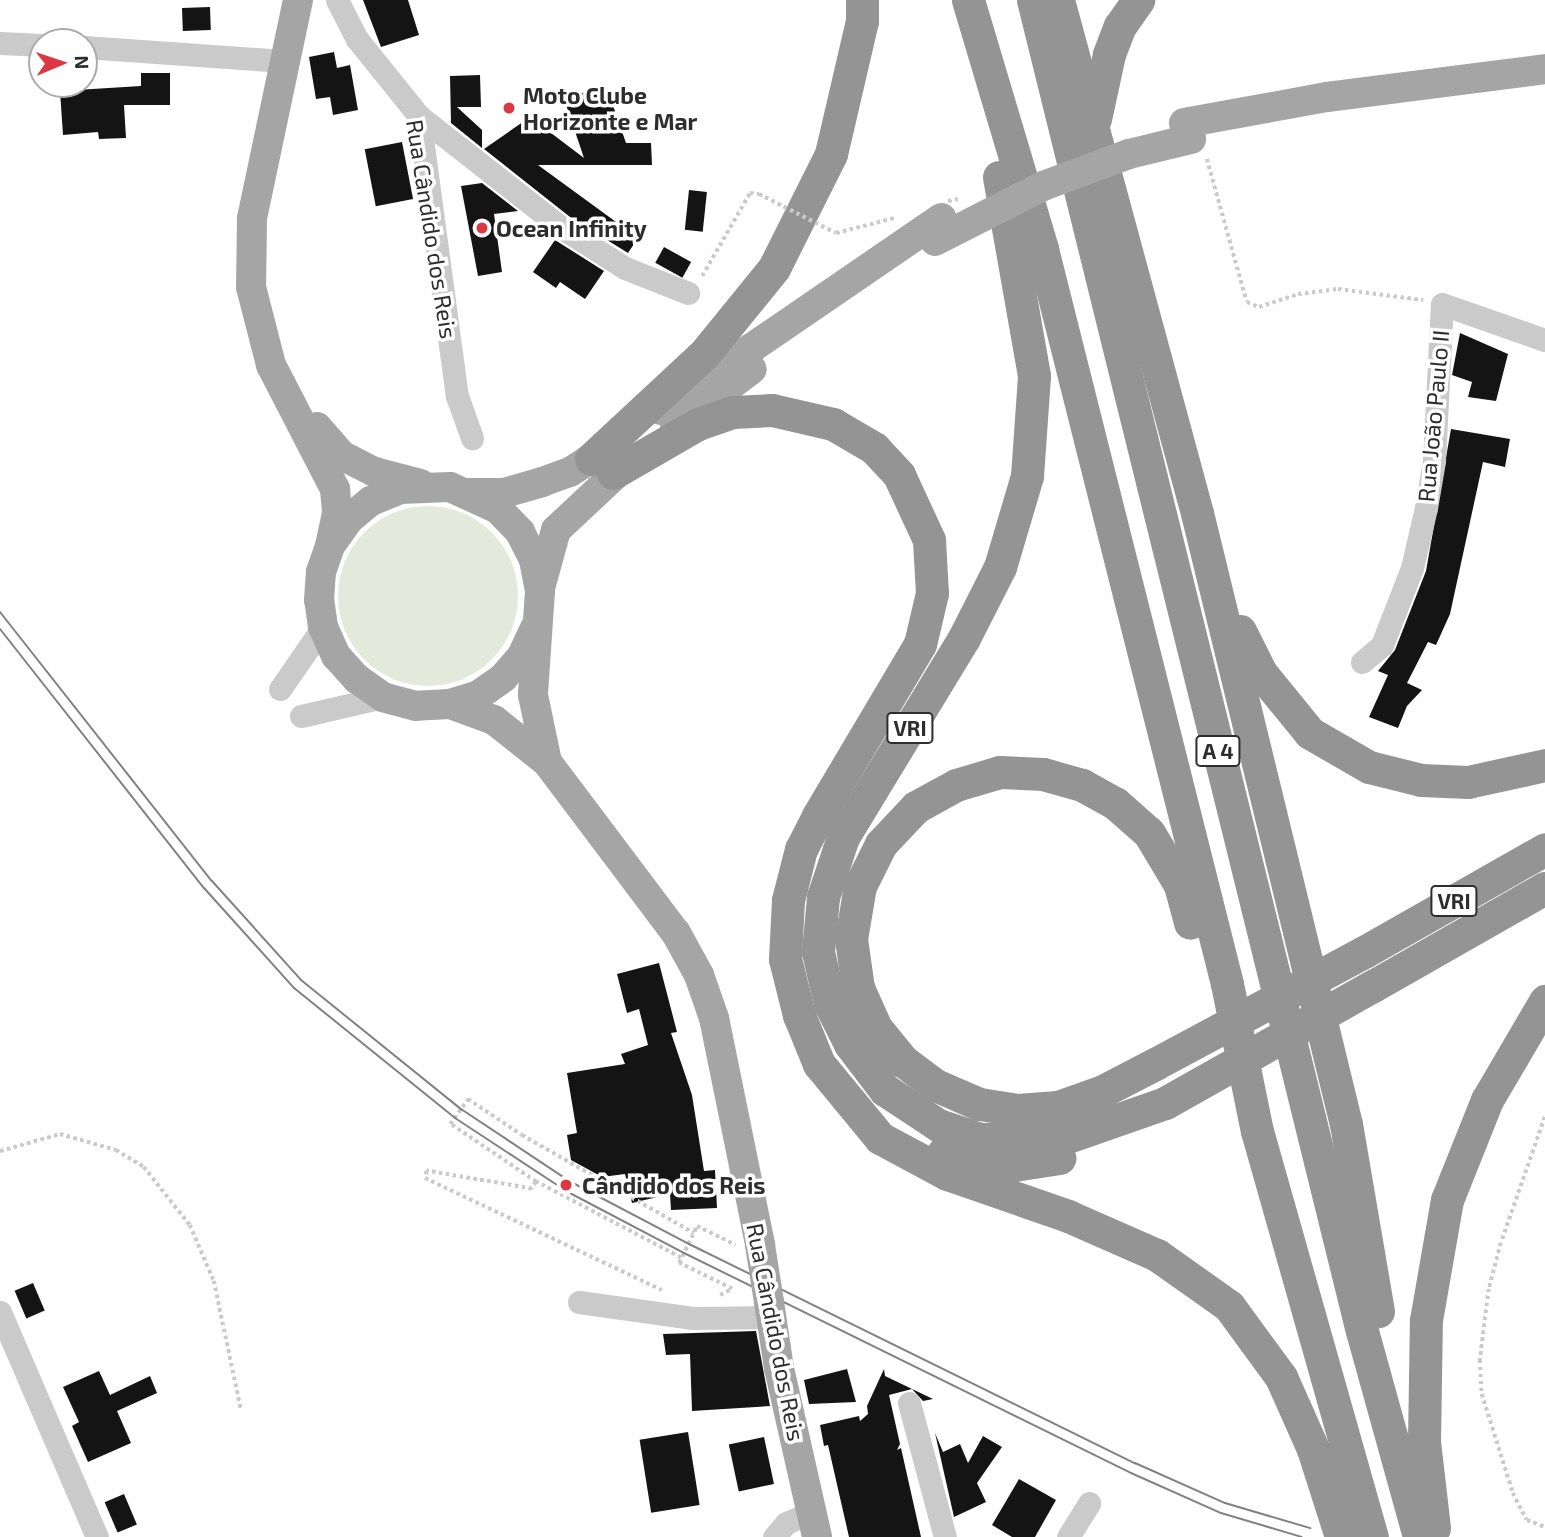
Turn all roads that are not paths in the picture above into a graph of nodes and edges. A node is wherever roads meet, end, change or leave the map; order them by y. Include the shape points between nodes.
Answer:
1 (298, 0) edge
2 (337, 0) edge
3 (862, 0) edge
4 (968, 0) edge
5 (1032, 0) edge
6 (1058, 0) edge
7 (1138, 0) edge
8 (0, 43) edge
9 (28, 44) edge
10 (98, 48) edge
11 (983, 60) junction
12 (284, 61) junction
13 (1545, 69) edge
14 (1545, 88) edge
15 (419, 116) junction
16 (1094, 121) junction
17 (1193, 133) junction
18 (688, 293) road end
19 (1545, 340) edge
20 (271, 365) junction
21 (472, 438) dead end
22 (602, 466) junction
23 (430, 485) junction
24 (470, 493) junction
25 (1197, 513) junction
26 (330, 546) junction
27 (540, 591) junction
28 (323, 627) junction
29 (535, 628) junction
30 (1362, 662) dead end
31 (280, 688) dead end
32 (383, 696) junction
33 (450, 704) junction
34 (301, 716) dead end
35 (547, 762) junction
36 (1545, 765) edge
37 (1545, 849) edge
38 (1545, 888) edge
39 (1545, 1001) edge
40 (1165, 1103) junction
41 (855, 1106) junction
42 (1257, 1131) junction
43 (579, 1302) dead end
44 (770, 1310) junction
45 (0, 1312) edge
46 (909, 1403) dead end
47 (1410, 1500) junction
48 (1089, 1503) dead end
49 (815, 1525) edge
50 (97, 1537) edge
51 (774, 1537) edge
52 (944, 1537) edge
53 (1068, 1537) edge
54 (1340, 1537) edge
55 (1372, 1537) edge
56 (1419, 1537) edge
57 (1436, 1537) edge

1 - 12 main road
2 - 15 street, Rua Cândido dos Reis via 357,39
3 - 22 highway via 862,20 831,154 774,268 705,353
4 - 11 highway, A 4
5 - 47 highway, A 4 via 1362,1331
6 - 16 highway
7 - 16 highway via 1120,26 1109,54
8 - 9 street
10 - 12 street
11 - 40 highway, VRI via 997,169 1034,376 1027,476 1000,566 964,638 843,838 823,897 818,952 830,1004 850,1044 884,1090 938,1125 980,1139 1065,1138
11 - 42 highway, A 4 via 1045,262 1227,984
12 - 20 main road via 249,253 258,327
13 - 17 main road via 1327,97
14 - 17 main road
15 - 18 street via 562,228 625,268
15 - 21 street, Rua Cândido dos Reis via 457,396
16 - 25 highway
17 - 22 main road via 1123,139 1036,170 940,216 796,314
19 - 30 street, Rua João Paulo II via 1442,304 1434,461 1426,508 1412,568 1382,645
20 - 23 main road via 341,455 404,482
20 - 26 main road via 335,489 337,513
22 - 24 main road via 504,493
22 - 27 main road via 556,530
22 - 41 highway via 733,412 772,410 824,421 874,448 899,475 919,510 929,540 932,593 920,644 817,816 801,849 788,900 785,959 799,1015 819,1063
23 - 24 main road, Rua Cândido dos Reis
23 - 26 main road, Rua Cândido dos Reis via 400,489 371,501 348,520
24 - 27 main road, Rua Cândido dos Reis via 498,509 520,532 534,560
25 - 36 highway via 1237,625 1261,673 1310,733 1369,767 1421,780 1468,782
25 - 47 highway via 1346,1124
26 - 28 main road, Rua Cândido dos Reis via 321,572
27 - 29 main road, Rua Cândido dos Reis
28 - 31 street
28 - 32 main road, Rua Cândido dos Reis via 336,656
29 - 33 main road, Rua Cândido dos Reis via 522,656 503,678 478,695
29 - 35 main road, Rua Cândido dos Reis via 535,721
32 - 33 main road, Rua Cândido dos Reis via 416,706
32 - 34 street
33 - 35 main road, Rua Cândido dos Reis via 495,720
35 - 44 main road, Rua Cândido dos Reis, bridge via 676,933 699,975 715,1018 753,1247
37 - 42 highway, VRI, bridge via 1363,951 1155,1064 1103,1091 1058,1107 1017,1110 979,1104 935,1085 903,1061 876,1028 858,988 851,939 860,887 881,844 916,807 956,785 1000,772 1043,774 1082,785 1115,803 1149,833 1180,885 1211,1000
38 - 40 highway, VRI, bridge
39 - 57 highway via 1487,1100 1447,1200 1426,1320 1424,1442
40 - 41 highway, VRI via 1124,1137 1070,1156 1014,1165 978,1163 930,1149
41 - 54 highway via 880,1138 936,1168 1157,1255 1228,1306 1281,1377 1313,1449
42 - 55 highway, A 4
43 - 44 street via 693,1318
44 - 49 main road, Rua Cândido dos Reis
45 - 50 street
46 - 52 street
47 - 56 highway, A 4
48 - 53 street
49 - 51 street via 786,1523

